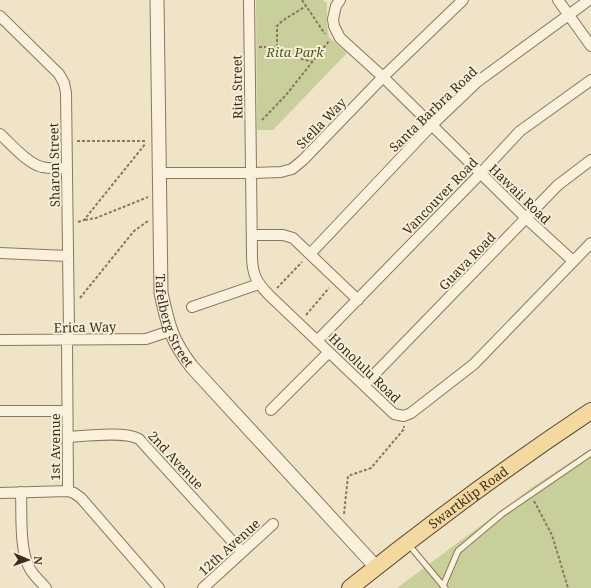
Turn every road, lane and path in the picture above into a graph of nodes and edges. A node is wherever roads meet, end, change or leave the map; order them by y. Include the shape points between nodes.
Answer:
1 (157, 0) edge
2 (249, 0) edge
3 (302, 0) edge
4 (340, 0) edge
5 (463, 0) edge
6 (558, 0) edge
7 (589, 0) edge
8 (306, 6) junction
9 (569, 14) junction
10 (0, 16) edge
11 (325, 35) dead end
12 (333, 36) dead end
13 (591, 46) edge
14 (255, 47) dead end
15 (277, 47) junction
16 (312, 62) junction
17 (383, 77) junction
18 (591, 80) edge
19 (258, 124) dead end
20 (431, 126) junction
21 (0, 134) edge
22 (72, 141) dead end
23 (147, 141) junction
24 (151, 141) dead end
25 (591, 160) edge
26 (67, 168) junction
27 (160, 173) junction
28 (251, 173) junction
29 (480, 174) junction
30 (151, 196) dead end
31 (526, 218) junction
32 (84, 220) junction
33 (151, 220) dead end
34 (74, 224) dead end
35 (252, 234) junction
36 (591, 243) edge
37 (0, 253) edge
38 (310, 254) junction
39 (68, 256) junction
40 (573, 261) junction
41 (337, 280) junction
42 (259, 284) junction
43 (270, 296) junction
44 (79, 299) dead end
45 (358, 300) junction
46 (192, 307) dead end
47 (298, 323) junction
48 (170, 331) junction
49 (0, 340) edge
50 (67, 340) junction
51 (318, 341) junction
52 (329, 352) junction
53 (364, 385) junction
54 (271, 410) dead end
55 (0, 411) edge
56 (67, 411) junction
57 (591, 411) edge
58 (404, 416) junction
59 (68, 437) junction
60 (591, 453) edge
61 (68, 491) junction
62 (21, 492) junction
63 (0, 493) edge
64 (530, 495) junction
65 (343, 519) dead end
66 (273, 524) dead end
67 (407, 542) junction
68 (242, 552) junction
69 (376, 567) junction
70 (444, 587) edge
71 (46, 588) edge
72 (159, 588) edge
73 (202, 588) edge
74 (350, 588) edge
75 (568, 588) edge

1 - 27 street, Tafelberg Street
2 - 28 street, Rita Street
3 - 8 path
4 - 17 street, Hawaii Road via 334,12 337,33
5 - 17 street, Stella Way
6 - 9 street
7 - 9 street, Santa Barbra Road
8 - 11 path
8 - 15 path via 277,26
9 - 13 street
9 - 20 street, Santa Barbra Road via 478,82
10 - 26 street, Sharon Street via 56,71 64,83
12 - 16 path
14 - 15 path
15 - 16 path via 290,56
16 - 19 path via 286,95
17 - 20 street, Hawaii Road
17 - 28 street, Stella Way via 297,165 286,171
18 - 29 street, Vancouver Road via 520,131
20 - 29 street, Hawaii Road
20 - 38 street, Santa Barbra Road
21 - 26 street via 37,166
22 - 23 path
23 - 24 path
23 - 32 path
25 - 31 street, Guava Road via 562,182
26 - 39 street, Sharon Street
27 - 28 street, Stella Way
27 - 48 street, Tafelberg Street via 161,293
28 - 35 street, Honolulu Road
29 - 31 street, Hawaii Road
29 - 45 street, Vancouver Road
30 - 32 path via 96,218
31 - 40 street, Hawaii Road
31 - 53 street, Guava Road
32 - 34 path
33 - 44 path via 134,231
35 - 38 street via 289,236
35 - 42 street, Honolulu Road via 253,270
36 - 40 street, Honolulu Road
37 - 39 street
38 - 41 street
38 - 43 path
39 - 50 street, Sharon Street
40 - 58 street, Honolulu Road via 474,364
41 - 45 street
41 - 47 path
42 - 43 street, Honolulu Road
42 - 46 street
43 - 47 street, Honolulu Road
45 - 51 street, Vancouver Road
47 - 51 street, Honolulu Road
48 - 50 street, Erica Way via 146,339
48 - 69 street, Tafelberg Street via 177,347 192,367
49 - 50 street, Erica Way
50 - 56 street, 1st Avenue
51 - 52 street, Honolulu Road
52 - 53 street, Honolulu Road
52 - 54 street
53 - 58 street, Honolulu Road via 391,412
55 - 56 street
56 - 59 street, 1st Avenue
57 - 67 main road, Swartklip Road
58 - 65 path via 404,429 371,468 348,476
59 - 61 street, 1st Avenue
59 - 68 street, 2nd Avenue via 124,435 139,439
60 - 64 lane
61 - 62 street
61 - 72 street, 1st Avenue via 85,502
62 - 63 street
62 - 71 street via 25,557 30,570
64 - 70 lane via 502,514 458,551
64 - 75 path via 552,536
66 - 68 street, 12th Avenue
67 - 69 main road, Swartklip Road
67 - 70 lane
68 - 73 street, 12th Avenue
69 - 74 main road, Swartklip Road

